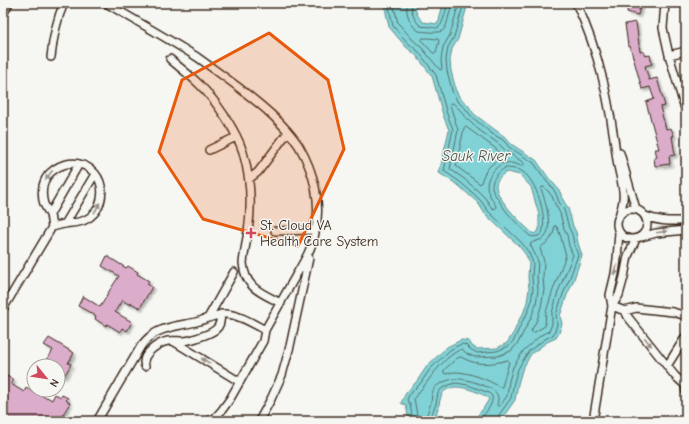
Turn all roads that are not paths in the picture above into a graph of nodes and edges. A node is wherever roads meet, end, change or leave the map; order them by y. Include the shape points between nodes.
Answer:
1 (9, 3) edge
2 (64, 3) edge
3 (106, 3) edge
4 (576, 3) edge
5 (665, 3) edge
6 (3, 14) edge
7 (686, 51) edge
8 (669, 55) junction
9 (51, 57) dead end
10 (170, 59) dead end
11 (686, 112) edge
12 (613, 130) junction
13 (288, 132) junction
14 (236, 137) junction
15 (208, 150) dead end
16 (79, 164) junction
17 (95, 174) junction
18 (248, 179) junction
19 (636, 210) junction
20 (50, 214) junction
21 (644, 216) junction
22 (619, 217) junction
23 (686, 221) edge
24 (65, 224) junction
25 (52, 227) junction
26 (316, 230) junction
27 (686, 230) edge
28 (275, 231) dead end
29 (619, 232) junction
30 (637, 239) junction
31 (311, 246) junction
32 (234, 272) dead end
33 (281, 302) junction
34 (612, 306) junction
35 (3, 309) edge
36 (625, 311) junction
37 (220, 314) junction
38 (686, 316) edge
39 (208, 318) junction
40 (265, 330) junction
41 (686, 336) edge
42 (172, 341) junction
43 (145, 366) dead end
44 (667, 366) junction
45 (240, 382) junction
46 (686, 392) edge
47 (97, 421) edge
48 (209, 421) edge
49 (259, 421) edge
50 (593, 421) edge

1 - 6 street
2 - 9 street via 54,31
3 - 13 street via 219,73 263,107
4 - 12 street via 600,68
5 - 8 street via 663,28
7 - 8 street
8 - 11 street
10 - 14 street via 201,86 222,112
12 - 19 street
12 - 22 street via 624,194
13 - 18 street via 258,172
13 - 26 street via 306,159 315,185 318,208
14 - 15 street
14 - 18 street via 242,150
16 - 17 street via 88,167
16 - 20 street
16 -> 20 street via 64,164 48,175 43,184 42,194
17 - 24 street
24 -> 17 street via 86,220 99,206 102,187
18 - 33 street via 250,209 244,272 254,287
19 - 21 street
19 - 22 street via 628,209
20 - 25 street
21 - 23 street via 663,221
21 - 30 street via 647,229
22 - 29 street via 616,225
24 - 25 street
25 - 35 street
26 - 28 street
26 - 31 street
30 -> 27 street via 656,233
29 - 30 street via 624,238
29 -> 34 street via 615,274 610,294
30 - 34 street via 628,256 619,294
31 - 33 street
31 - 49 street via 282,375
32 - 39 street
33 - 40 street
34 - 36 street
34 - 50 street
36 - 38 street via 636,308
36 -> 44 street
37 - 39 street
37 - 40 street via 232,315
37 - 42 street via 220,324 211,333 190,340
39 - 47 street via 167,328 148,337
40 - 45 street via 263,341
41 - 44 street
42 - 43 street via 164,342 149,352 144,360
45 -> 42 street
44 - 46 street via 685,384
45 - 48 street via 222,410

